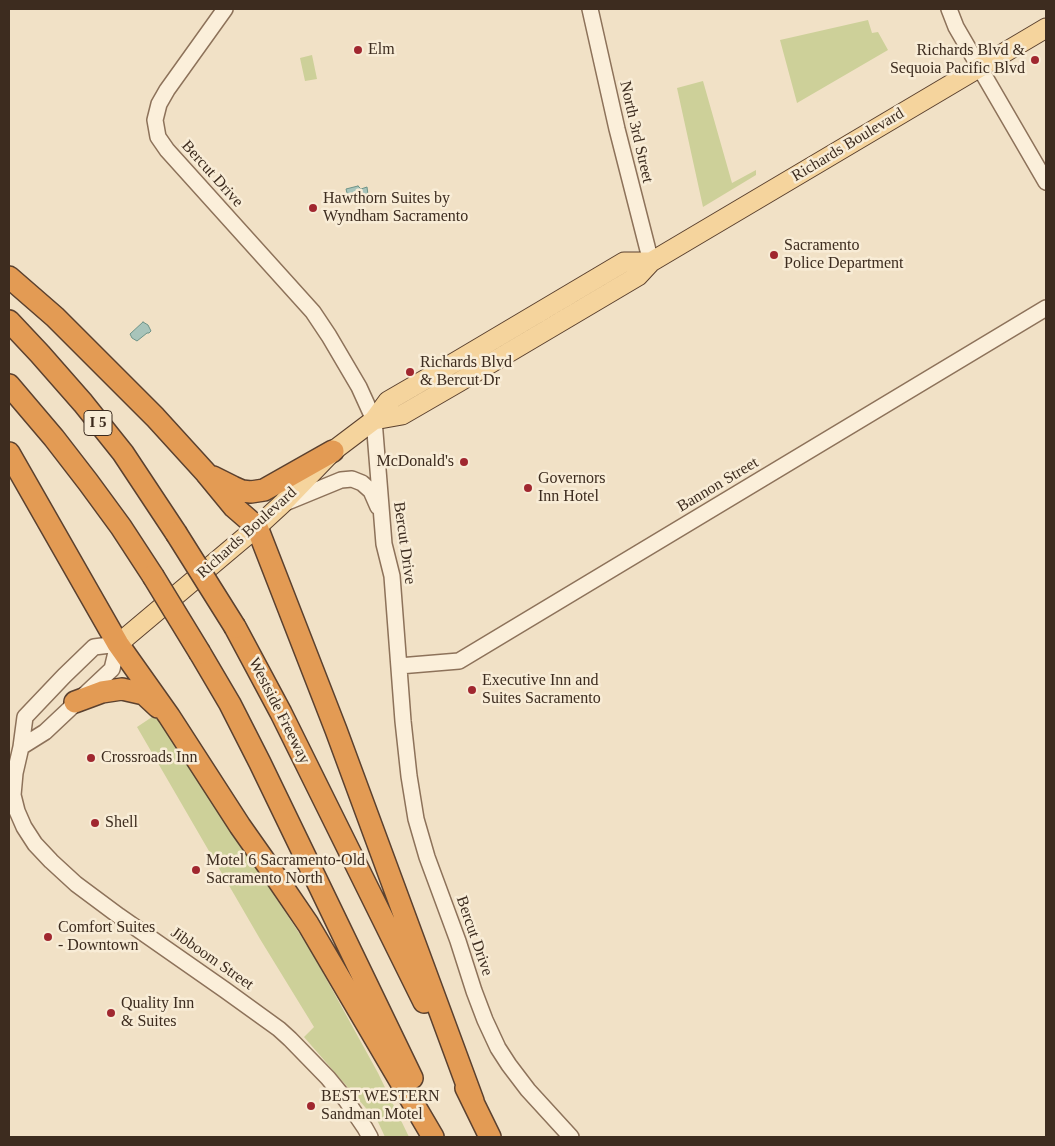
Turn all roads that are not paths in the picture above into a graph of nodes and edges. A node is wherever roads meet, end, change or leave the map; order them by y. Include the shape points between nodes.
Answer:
1 (225, 9) edge
2 (590, 9) edge
3 (949, 9) edge
4 (1046, 28) edge
5 (980, 68) junction
6 (1046, 182) edge
7 (650, 262) junction
8 (9, 277) edge
9 (1046, 308) edge
10 (9, 321) edge
11 (9, 385) edge
12 (374, 420) junction
13 (333, 451) junction
14 (9, 453) edge
15 (206, 473) junction
16 (282, 504) junction
17 (382, 524) junction
18 (257, 528) junction
19 (118, 644) junction
20 (399, 666) junction
21 (76, 702) junction
22 (169, 716) junction
23 (15, 744) edge
24 (472, 1100) junction
25 (370, 1137) edge
26 (433, 1137) edge
27 (441, 1137) edge
28 (490, 1137) edge
29 (570, 1137) edge

1 - 12 street, Bercut Drive via 158,104 155,120 158,137 312,312 359,387
2 - 7 street, North 3rd Street
3 - 5 street
4 - 5 main road, Richards Boulevard
5 - 6 street
5 - 7 main road, Richards Boulevard
7 - 12 main road, Richards Boulevard via 624,262 388,401
8 - 15 highway via 94,355
9 - 20 street, Bannon Street via 459,661
10 - 24 highway, Westside Freeway / I 5, bridge via 123,454 235,627 281,713
11 - 27 highway, bridge via 122,527 230,704
12 - 13 main road, Richards Boulevard
12 - 17 street, Bercut Drive
13 - 15 highway via 264,490 242,491
13 - 16 main road, Richards Boulevard
14 - 19 highway
15 - 18 highway via 234,507
16 - 17 street via 341,480 357,480 371,491
16 - 18 main road, Richards Boulevard
17 - 20 street, Bercut Drive via 392,576
18 - 19 main road, Richards Boulevard
18 - 24 highway via 336,730
19 - 21 street via 112,669
19 - 22 highway
19 - 23 street, Richards Boulevard via 94,648 60,680 25,717
20 - 29 street, Bercut Drive via 416,819 484,1020 509,1065
21 - 22 highway via 102,692 122,689 144,694
21 - 23 street via 45,732
22 - 26 highway via 308,924
23 - 25 street, Jibboom Street via 14,795 17,811 35,844 76,884 279,1029 328,1078
24 - 28 highway, Westside Freeway / I 5

